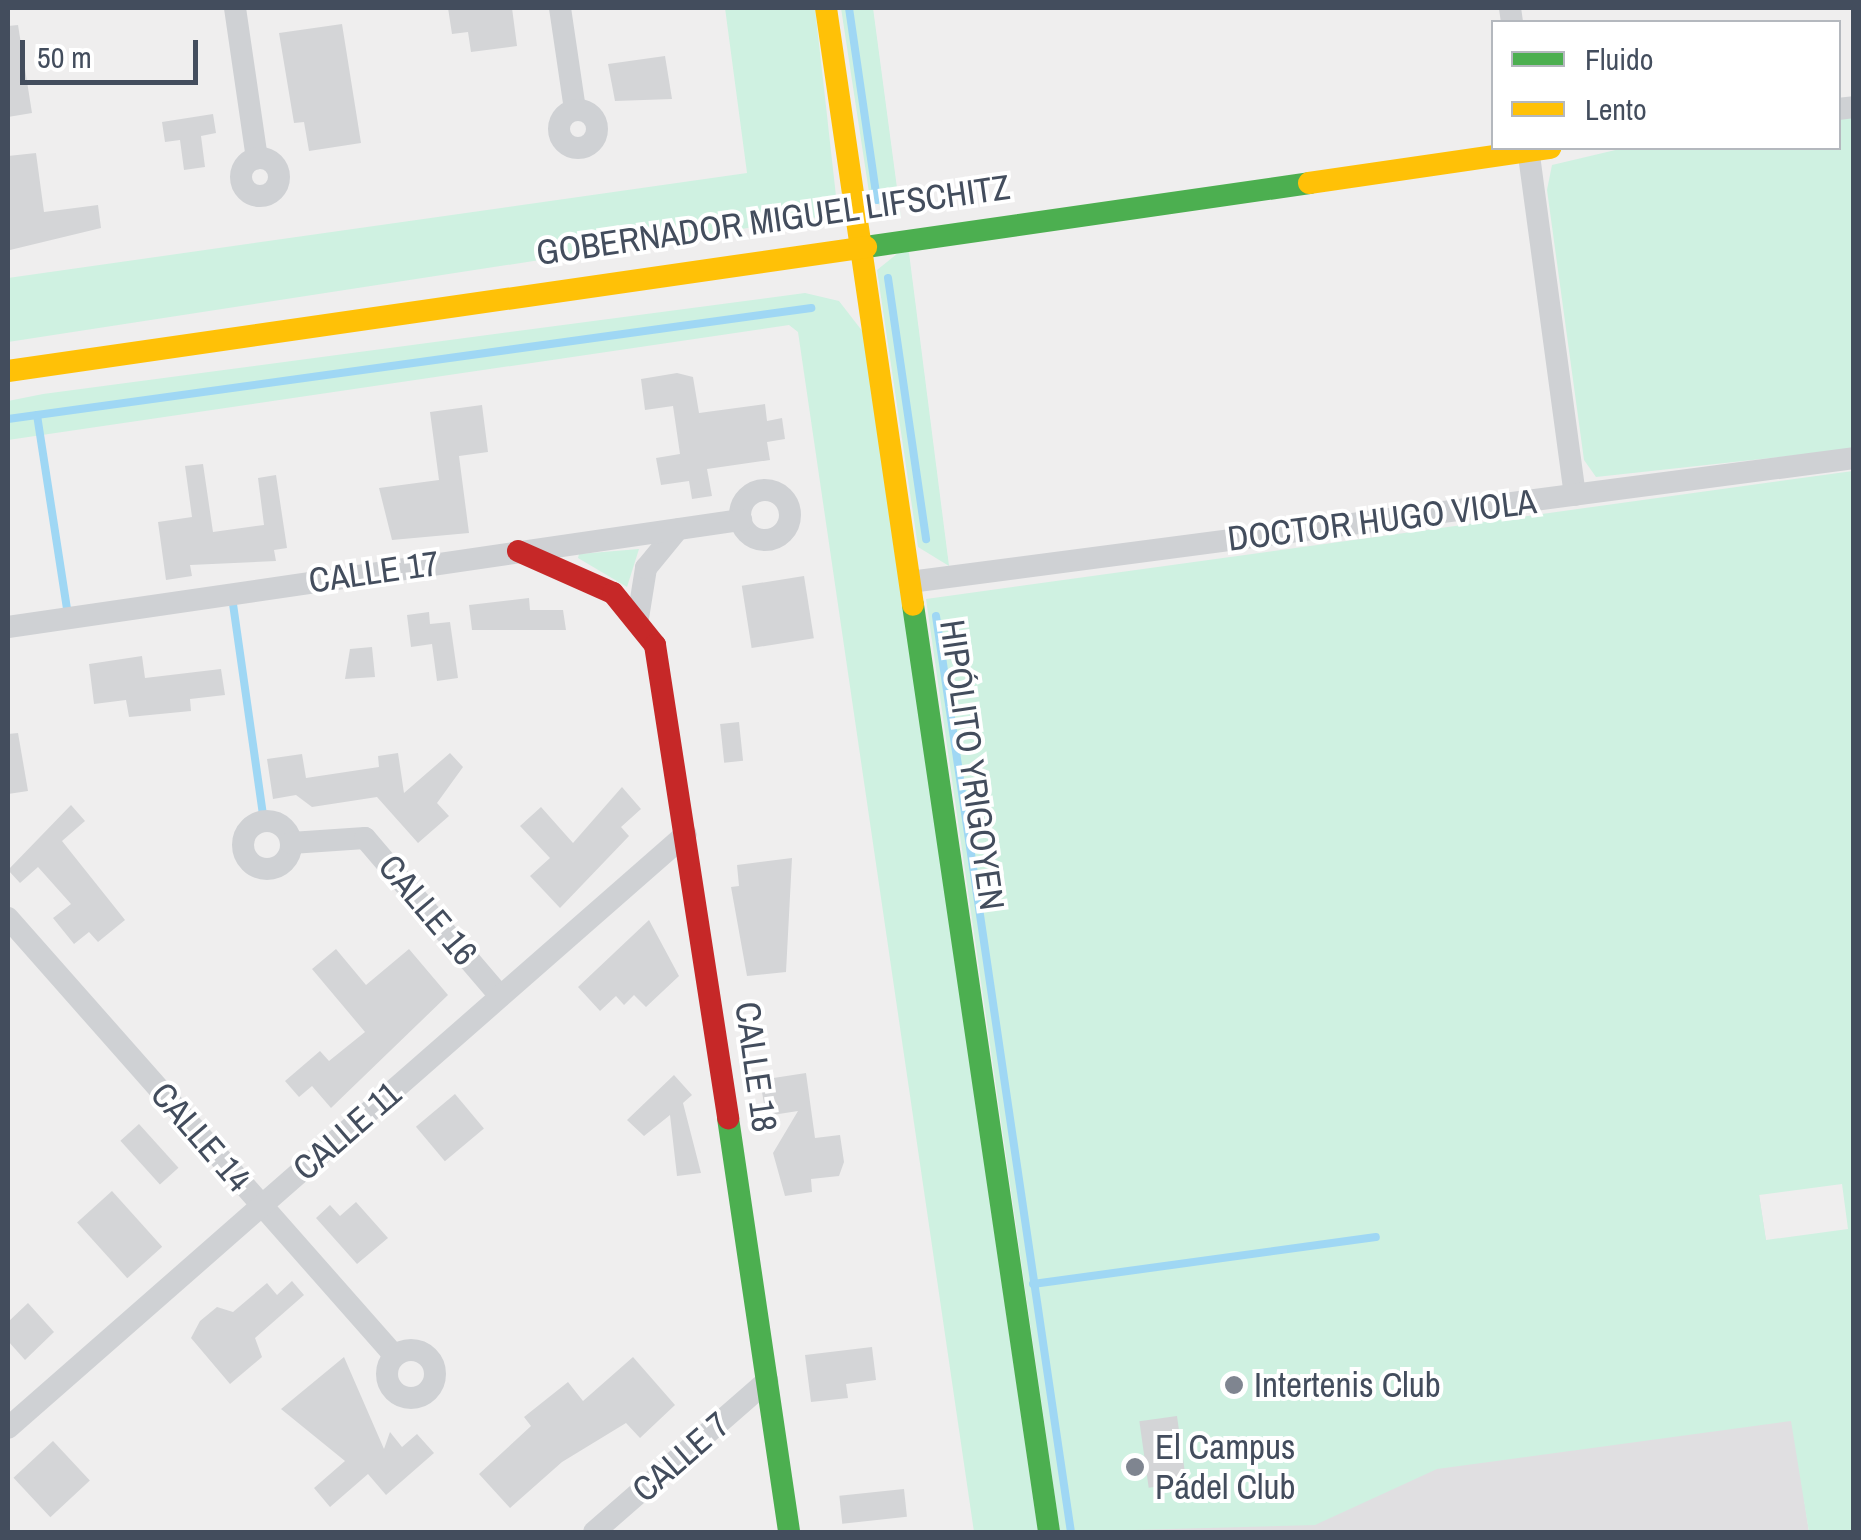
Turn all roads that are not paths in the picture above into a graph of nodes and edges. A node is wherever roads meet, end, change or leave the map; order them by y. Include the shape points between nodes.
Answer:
1 (235, 8) edge
2 (560, 8) edge
3 (826, 8) edge
4 (575, 110) dead end
5 (1522, 150) edge
6 (1536, 150) edge
7 (257, 158) dead end
8 (860, 242) junction
9 (8, 370) edge
10 (1854, 458) edge
11 (1574, 495) junction
12 (741, 520) dead end
13 (678, 529) junction
14 (518, 551) junction
15 (910, 582) junction
16 (638, 618) junction
17 (8, 627) edge
18 (686, 834) junction
19 (291, 842) dead end
20 (8, 918) edge
21 (500, 996) junction
22 (261, 1206) junction
23 (395, 1356) dead end
24 (767, 1382) junction
25 (12, 1414) edge
26 (594, 1532) edge
27 (789, 1532) edge
28 (1049, 1532) edge

1 - 7 street
2 - 4 street
3 - 8 street, HIPÓLITO YRIGOYEN
5 - 8 street, GOBERNADOR MIGUEL LIFSCHITZ
6 - 11 street
8 - 9 street, GOBERNADOR MIGUEL LIFSCHITZ
8 - 15 street, HIPÓLITO YRIGOYEN
10 - 11 street, DOCTOR HUGO VIOLA
11 - 15 street, DOCTOR HUGO VIOLA
12 - 13 street, CALLE 17
13 - 14 street, CALLE 17
13 - 16 street via 646,568
14 - 16 street, CALLE 18 via 584,574
14 - 17 street, CALLE 17
15 - 28 street, HIPÓLITO YRIGOYEN
16 - 18 street, CALLE 18 via 662,668
18 - 21 street, CALLE 11
18 - 24 street, CALLE 18
19 - 21 street, CALLE 16 via 366,838
20 - 22 street, CALLE 14
21 - 22 street, CALLE 11
22 - 23 street, CALLE 14
22 - 25 street, CALLE 11
24 - 26 street, CALLE 7
24 - 27 street, CALLE 18

